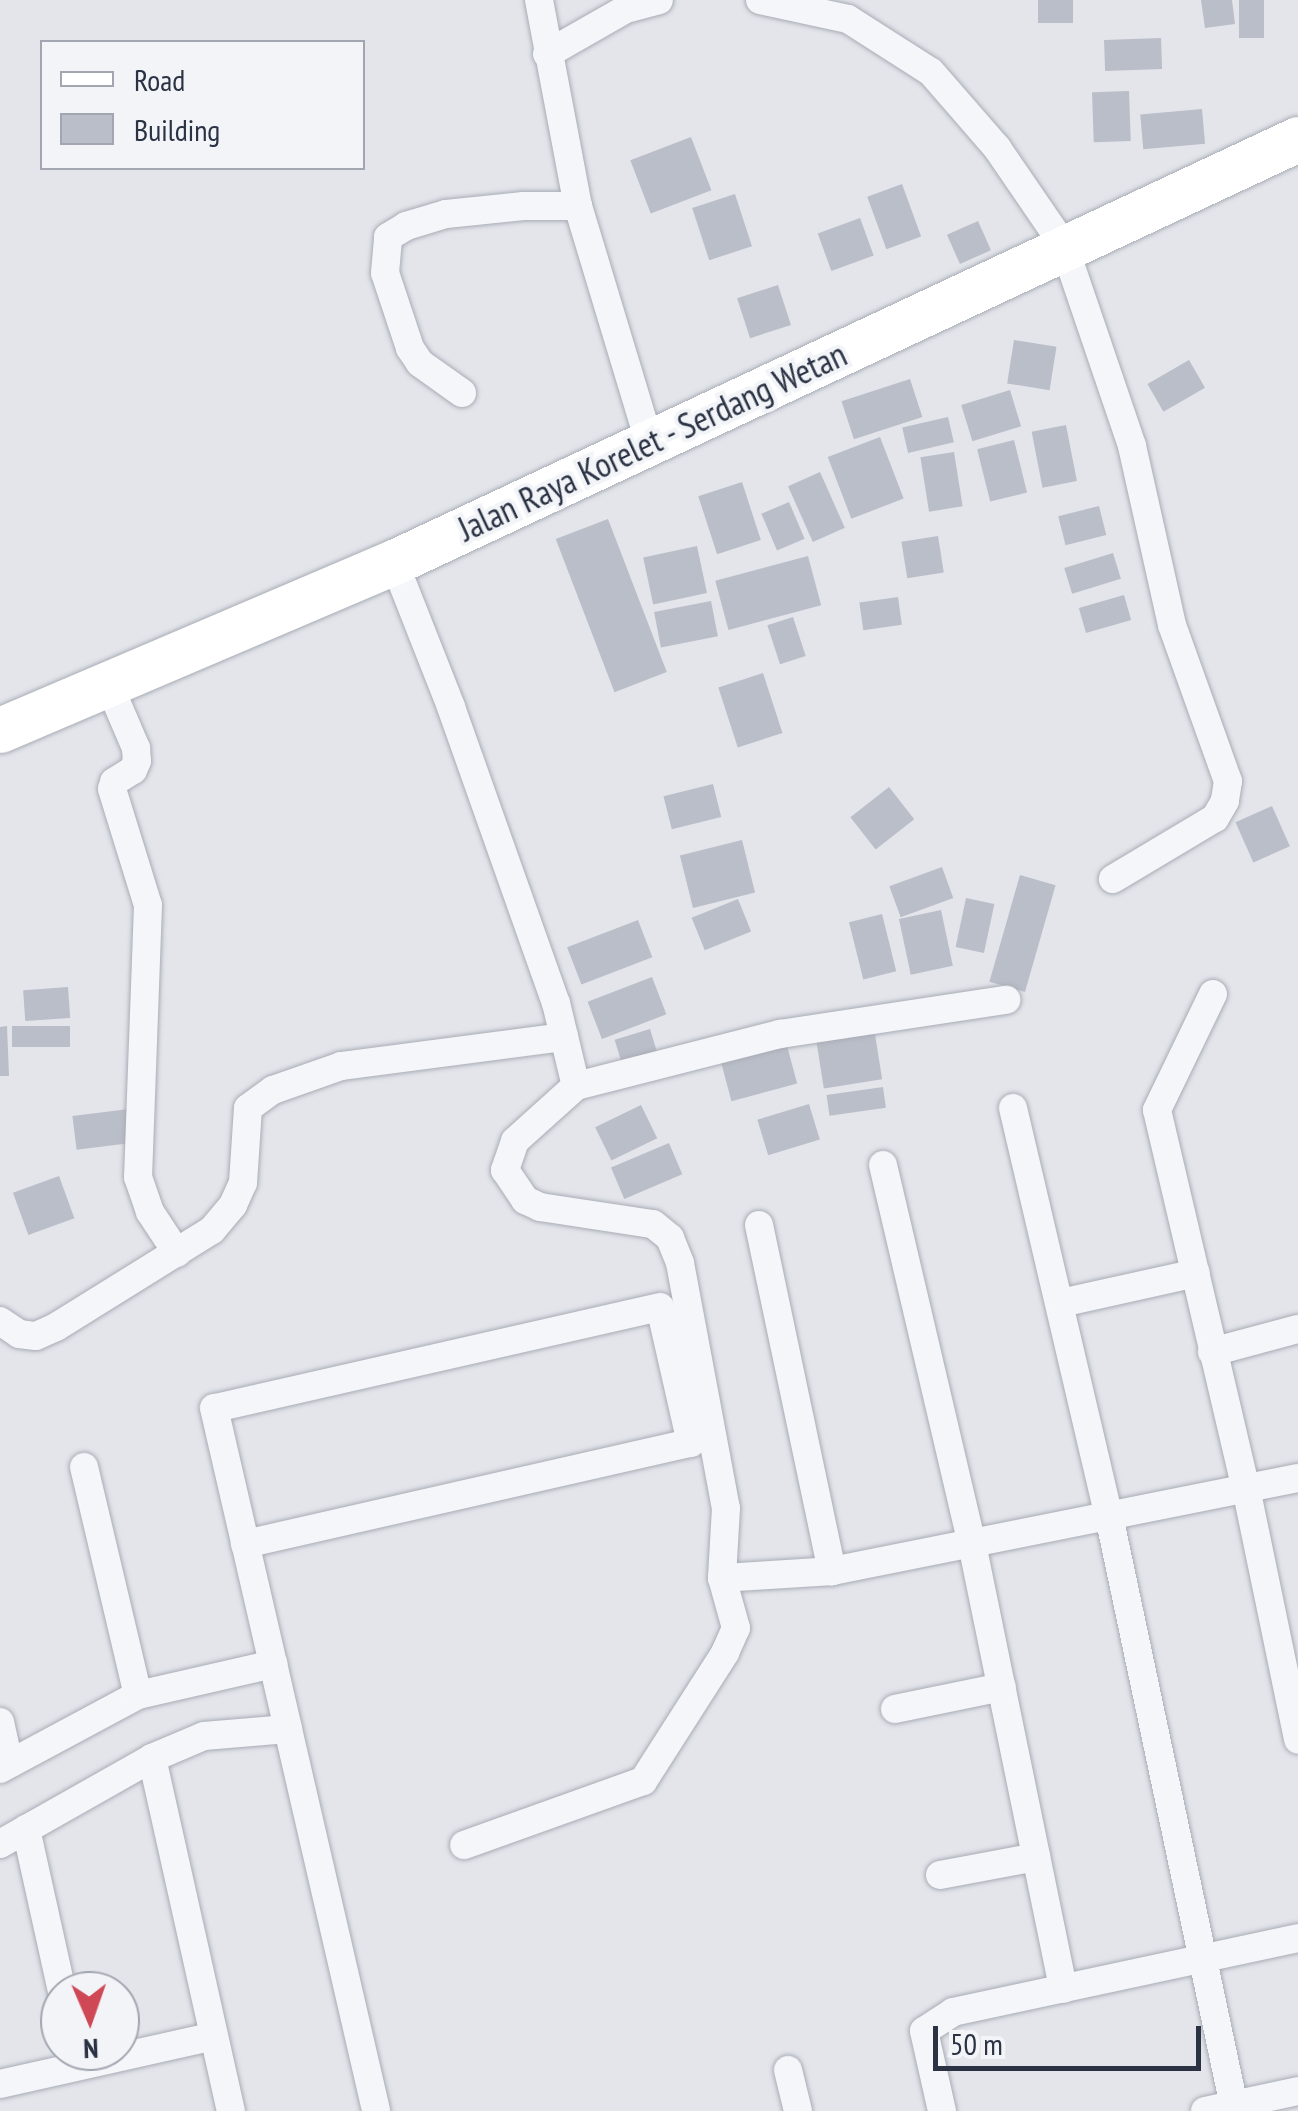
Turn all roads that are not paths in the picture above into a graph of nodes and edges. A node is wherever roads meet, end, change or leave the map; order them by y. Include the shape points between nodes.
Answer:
1 (539, 0) edge
2 (660, 0) edge
3 (760, 0) edge
4 (547, 54) junction
5 (1298, 139) edge
6 (578, 206) junction
7 (1064, 246) junction
8 (462, 393) dead end
9 (650, 444) junction
10 (394, 562) junction
11 (110, 685) junction
12 (0, 730) edge
13 (1113, 878) dead end
14 (1212, 994) dead end
15 (1006, 1000) dead end
16 (564, 1037) junction
17 (576, 1086) junction
18 (1012, 1108) dead end
19 (883, 1166) dead end
20 (759, 1225) dead end
21 (177, 1253) junction
22 (1196, 1273) junction
23 (1062, 1303) junction
24 (0, 1321) edge
25 (1298, 1329) edge
26 (1212, 1352) junction
27 (84, 1468) dead end
28 (1298, 1478) edge
29 (1246, 1488) junction
30 (1109, 1516) junction
31 (245, 1544) junction
32 (972, 1544) junction
33 (832, 1571) junction
34 (722, 1578) junction
35 (273, 1664) junction
36 (1002, 1687) junction
37 (138, 1695) junction
38 (895, 1708) dead end
39 (0, 1722) edge
40 (288, 1728) junction
41 (1298, 1740) edge
42 (152, 1758) junction
43 (4, 1766) edge
44 (26, 1829) junction
45 (0, 1844) edge
46 (464, 1845) dead end
47 (1036, 1856) junction
48 (940, 1875) dead end
49 (1298, 1938) edge
50 (1202, 1958) junction
51 (58, 1971) edge
52 (1063, 1988) junction
53 (214, 2036) junction
54 (140, 2048) edge
55 (40, 2070) edge
56 (788, 2070) dead end
57 (0, 2084) edge
58 (1298, 2091) edge
59 (1234, 2108) edge
60 (231, 2111) edge
61 (376, 2111) edge
62 (798, 2111) edge
63 (942, 2111) edge
64 (1205, 2111) edge

1 - 4 street
2 - 4 street via 626,9
3 - 7 street via 848,20 931,72 997,148
4 - 6 street
5 - 7 main road, Jalan Raya Korelet - Serdang Wetan
6 - 8 street via 446,214 388,237 385,272 410,348 420,364
6 - 9 street
7 - 9 main road, Jalan Raya Korelet - Serdang Wetan
7 - 13 street via 1132,446 1172,626 1228,781 1215,818
9 - 10 main road, Jalan Raya Korelet - Serdang Wetan
10 - 11 main road, Jalan Raya Korelet - Serdang Wetan
10 - 16 street
11 - 12 main road, Jalan Raya Korelet - Serdang Wetan
11 - 21 street via 137,761 112,790 148,904 138,1177 150,1212
14 - 22 street via 1157,1110
15 - 17 street via 780,1034
16 - 17 street
16 - 21 street via 342,1066 272,1090 248,1108 243,1183 234,1205
17 - 34 street via 516,1141 505,1170 525,1200 540,1207 652,1224 670,1238 726,1508
18 - 23 street
19 - 32 street
20 - 33 street
21 - 24 street via 36,1336
22 - 23 street
22 - 26 street
23 - 30 street
25 - 26 street
26 - 29 street
27 - 37 street
28 - 29 street
29 - 30 street
29 - 41 street
30 - 32 street
30 - 50 street
31 - 31 street via 691,1443 660,1307 214,1408
31 - 35 street
32 - 33 street
32 - 36 street
33 - 34 street
34 - 46 street via 736,1628 643,1781
35 - 37 street
35 - 40 street
36 - 38 street
36 - 47 street
37 - 43 street
39 - 43 street
40 - 42 street via 204,1736
40 - 61 street
42 - 44 street
42 - 53 street
44 - 45 street
44 - 51 street
47 - 48 street
47 - 52 street
49 - 50 street
50 - 52 street
50 - 59 street
52 - 63 street via 953,2012 924,2030
53 - 54 street
53 - 60 street
55 - 57 street
56 - 62 street
58 - 59 street
59 - 64 street

